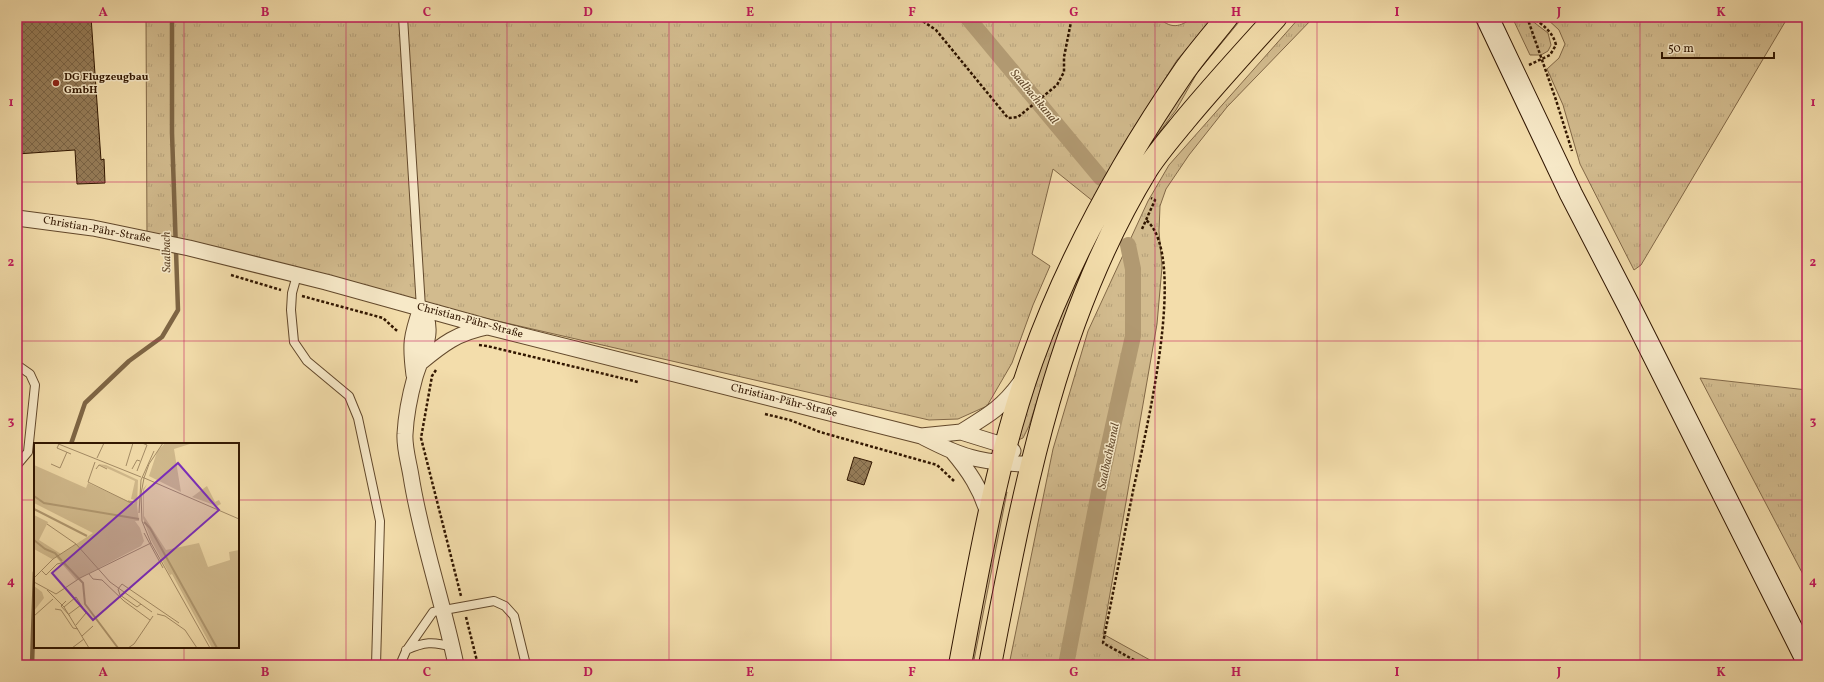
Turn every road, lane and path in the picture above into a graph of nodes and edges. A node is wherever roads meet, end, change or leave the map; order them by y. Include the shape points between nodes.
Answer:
1 (403, 17) edge
2 (914, 17) edge
3 (1072, 17) edge
4 (1227, 17) edge
5 (1276, 17) edge
6 (1487, 17) edge
7 (1526, 17) edge
8 (1532, 17) edge
9 (1152, 191) dead end
10 (1149, 197) dead end
11 (1155, 200) dead end
12 (17, 218) edge
13 (1146, 220) junction
14 (1142, 229) dead end
15 (225, 272) dead end
16 (297, 275) junction
17 (292, 293) junction
18 (422, 308) junction
19 (488, 326) junction
20 (412, 334) junction
21 (472, 345) dead end
22 (442, 346) junction
23 (17, 367) edge
24 (417, 370) junction
25 (1028, 372) junction
26 (640, 382) dead end
27 (760, 412) dead end
28 (961, 432) junction
29 (921, 436) junction
30 (951, 450) junction
31 (1004, 454) junction
32 (1031, 464) junction
33 (17, 465) edge
34 (975, 481) junction
35 (989, 517) junction
36 (464, 607) junction
37 (443, 610) junction
38 (452, 647) junction
39 (406, 651) junction
40 (1807, 660) edge
41 (376, 665) edge
42 (400, 665) edge
43 (456, 665) edge
44 (478, 665) edge
45 (526, 665) edge
46 (960, 665) edge
47 (990, 665) edge
48 (1142, 665) edge

1 - 18 lane
2 - 3 path via 936,30 1008,118 1018,117 1057,85 1064,72 1064,57
4 - 25 main road via 1186,69 1127,160 1067,275
5 - 32 main road via 1221,76 1165,144 1148,168 1120,219 1097,265 1069,337
6 - 40 main road via 1571,194
7 - 8 path via 1541,60 1550,56 1556,45 1554,38 1543,25
9 - 10 path
11 - 13 path
12 - 16 street, Christian-Pähr-Straße via 93,228 163,242
13 - 14 path
13 - 48 path via 1158,236 1164,264 1164,319 1157,373 1103,643
15 - 17 path
16 - 17 lane
16 - 18 street, Christian-Pähr-Straße
17 - 20 path via 383,318 396,330
17 - 41 lane via 290,310 294,342 307,361 349,396 358,418 380,521
18 - 19 street, Christian-Pähr-Straße
18 - 20 street
18 - 24 street via 429,325
19 - 22 street via 468,331
19 - 29 street, Christian-Pähr-Straße
20 - 24 street via 411,349
21 - 26 path via 487,346
22 - 24 street
22 - 36 path via 447,353 432,376 421,438
23 - 33 lane via 30,374 35,385 28,452
24 - 37 street via 405,435 416,505
25 - 28 street via 1008,398 991,414
25 - 31 main road
27 - 34 path via 937,465 953,478 961,490
28 - 29 street, Christian-Pähr-Straße
28 - 31 street, Christian-Pähr-Straße
29 - 30 street, Christian-Pähr-Straße
30 - 31 street, Christian-Pähr-Straße via 977,459
30 - 34 street
31 - 32 street, Christian-Pähr-Straße
31 - 35 main road
32 - 47 main road
34 - 35 street
35 - 46 main road
36 - 37 lane
36 - 44 path
36 - 45 lane via 494,601 505,606 514,616
37 - 38 street
37 - 39 lane via 433,612
38 - 39 lane via 439,643 422,643
38 - 43 street
39 - 42 lane

